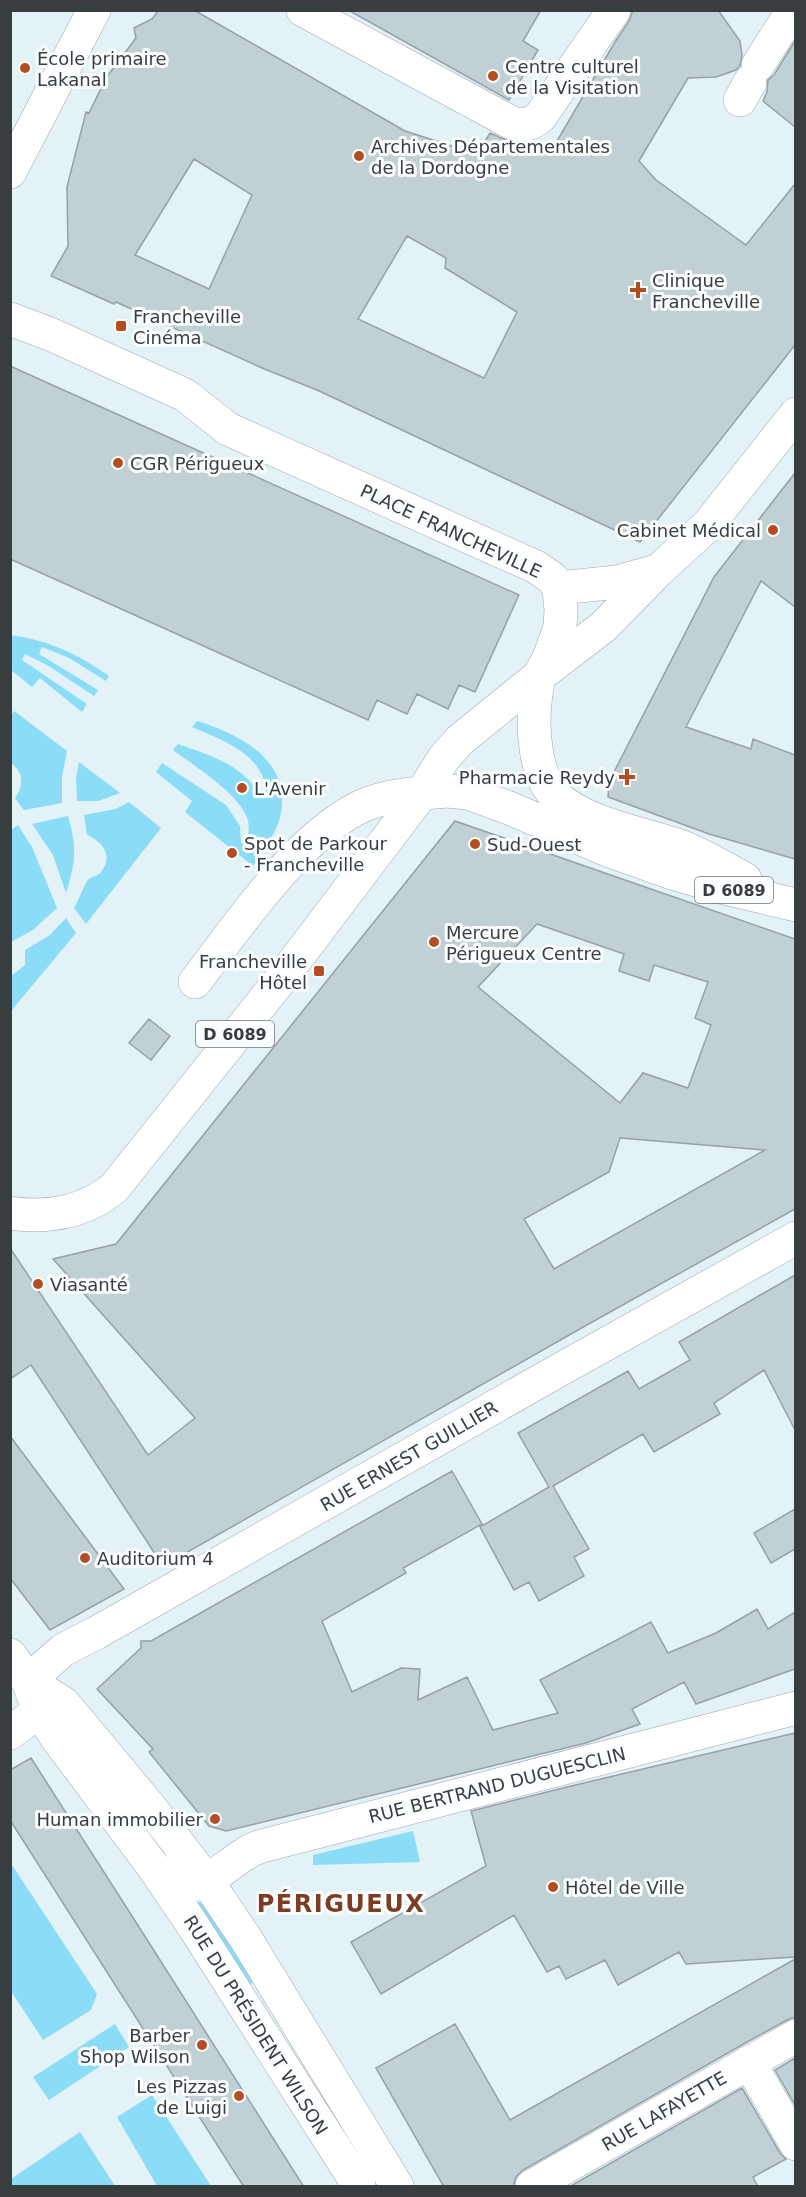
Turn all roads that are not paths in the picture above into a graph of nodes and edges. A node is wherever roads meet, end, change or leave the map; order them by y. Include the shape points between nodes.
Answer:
1 (94, 10) edge
2 (303, 10) edge
3 (614, 10) edge
4 (780, 17) edge
5 (749, 82) dead end
6 (10, 172) edge
7 (10, 319) edge
8 (795, 414) edge
9 (658, 570) junction
10 (559, 588) junction
11 (539, 676) junction
12 (422, 793) junction
13 (795, 903) edge
14 (195, 982) dead end
15 (10, 1213) edge
16 (795, 1238) edge
17 (19, 1668) edge
18 (795, 1708) edge
19 (39, 1711) junction
20 (10, 1733) edge
21 (152, 1865) junction
22 (207, 1881) junction
23 (795, 2036) edge
24 (749, 2062) junction
25 (795, 2144) edge
26 (359, 2187) edge
27 (397, 2187) edge
28 (532, 2187) edge

1 - 6 main road
2 - 3 main road via 523,126 540,117
4 - 5 main road
7 - 10 main road, PLACE FRANCHEVILLE via 185,395 228,429 536,567
8 - 9 main road via 708,525
9 - 10 main road via 617,582
9 - 11 main road via 603,627
10 - 11 main road, PLACE FRANCHEVILLE / D 6089 via 560,627
11 - 12 main road, PLACE FRANCHEVILLE / D 6089 via 460,740
11 - 13 main road via 533,727 539,766 550,789 565,804 588,816 682,847
12 - 13 main road, D 6089 via 468,793 672,873
12 - 14 main road via 395,795 358,808 317,836 261,897
12 - 15 main road, PLACE FRANCHEVILLE / D 6089 via 281,979 114,1188 83,1208 36,1215
16 - 17 main road, RUE ERNEST GUILLIER via 106,1628
17 - 19 main road, RUE DU PRÉSIDENT WILSON
17 - 22 main road, RUE DU PRÉSIDENT WILSON via 63,1703
18 - 22 main road, RUE BERTRAND DUGUESCLIN via 262,1846
19 - 20 main road
19 - 21 main road, RUE DU PRÉSIDENT WILSON
21 - 22 main road, RUE DU PRÉSIDENT WILSON via 168,1880 179,1884
21 - 26 main road, RUE DU PRÉSIDENT WILSON
22 - 27 main road, RUE DU PRÉSIDENT WILSON
23 - 24 main road, RUE LAFAYETTE
24 - 25 main road
24 - 28 main road, RUE LAFAYETTE

